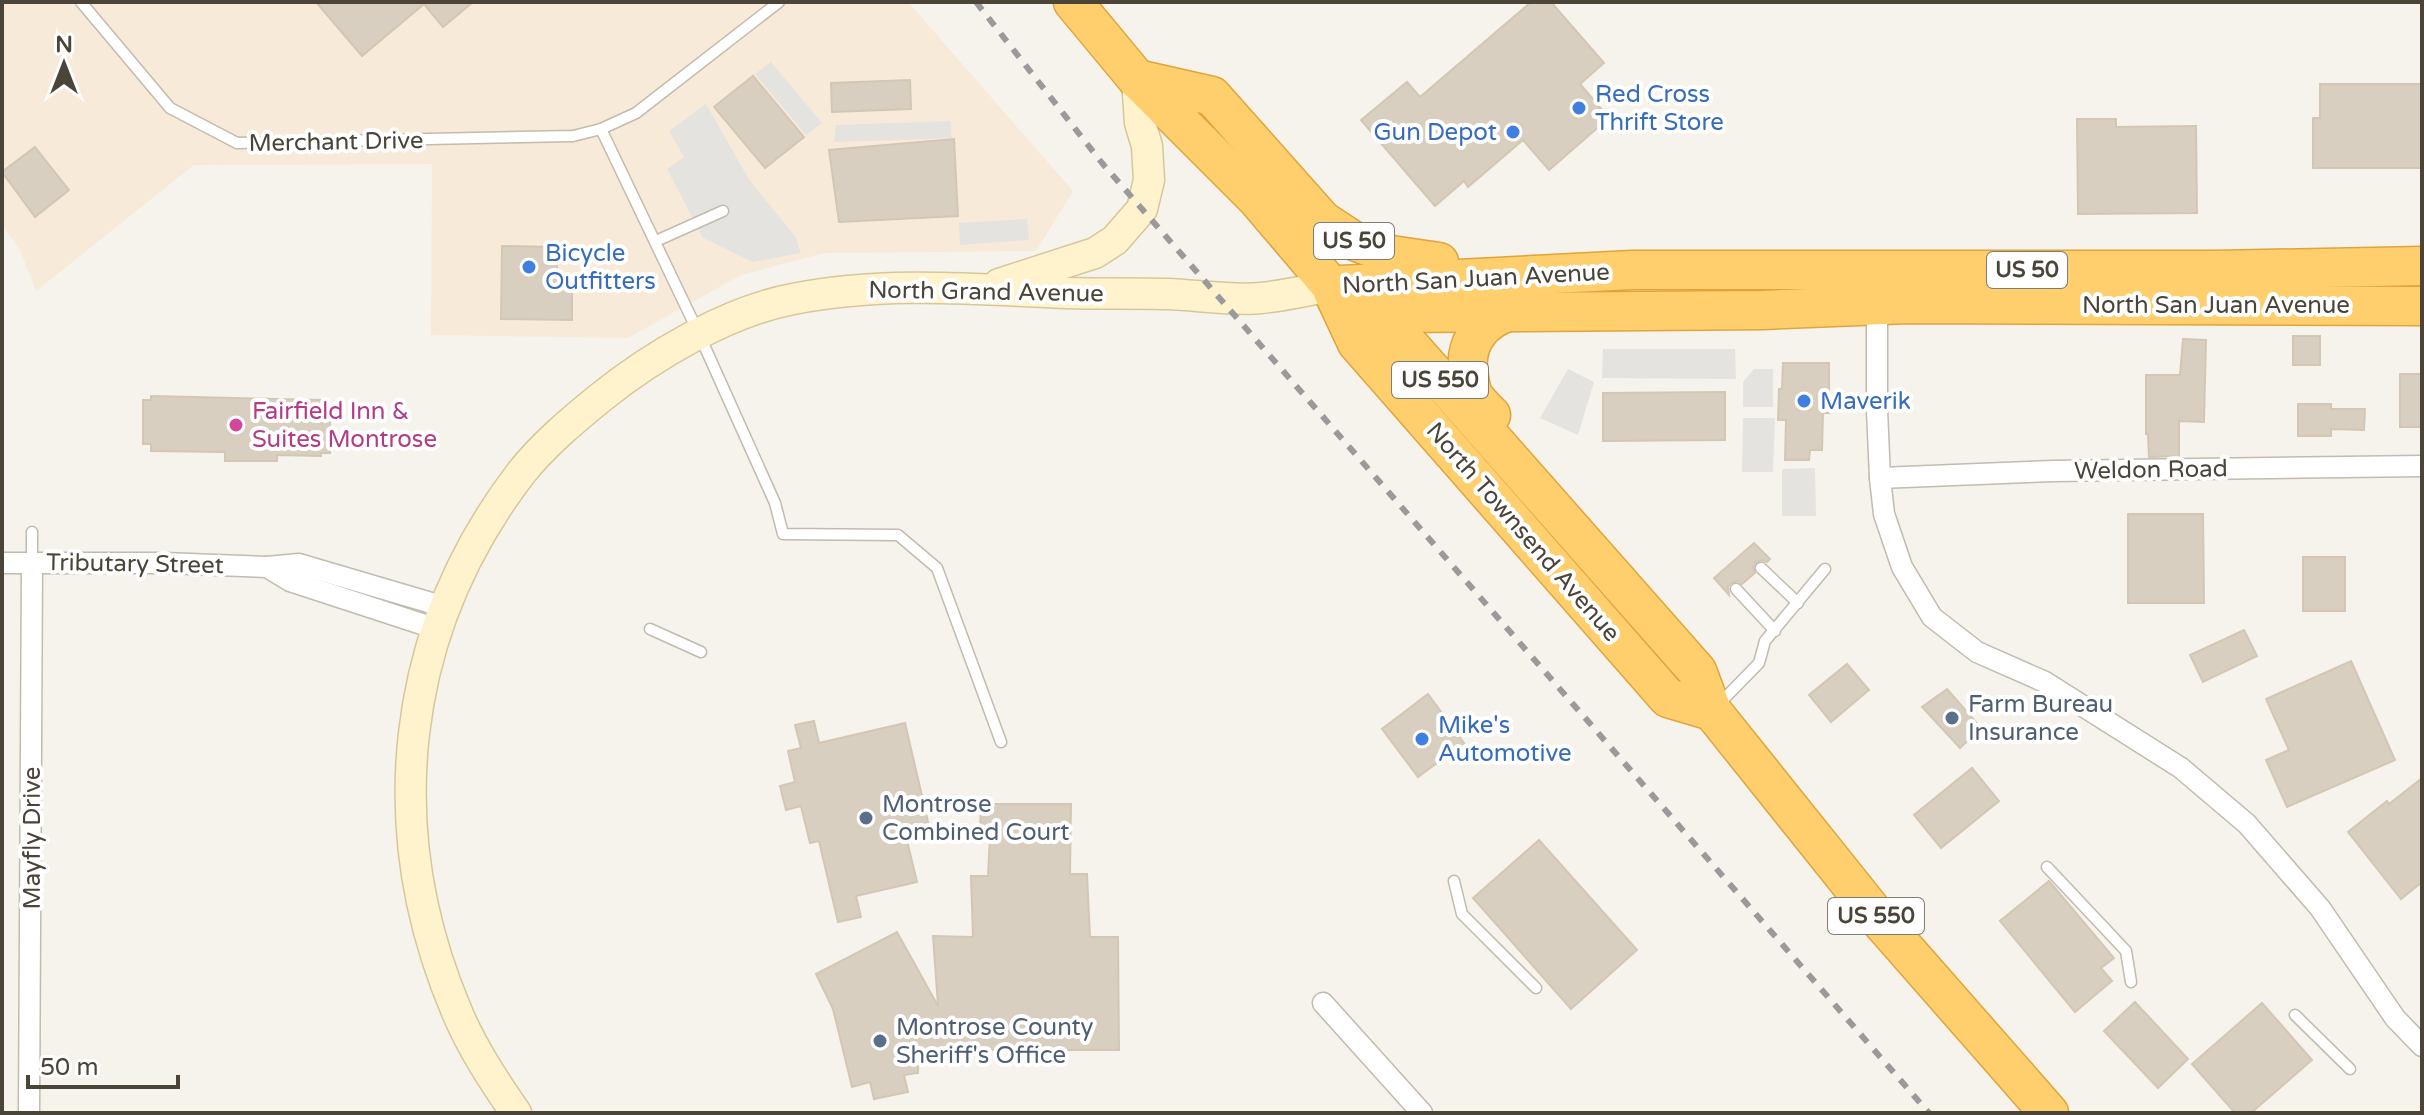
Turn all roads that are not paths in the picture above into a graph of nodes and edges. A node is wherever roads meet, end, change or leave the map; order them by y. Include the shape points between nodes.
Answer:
1 (81, 2) edge
2 (779, 2) edge
3 (1073, 2) edge
4 (1137, 79) junction
5 (601, 129) junction
6 (723, 211) dead end
7 (656, 241) junction
8 (2422, 266) edge
9 (1632, 270) junction
10 (1331, 286) junction
11 (987, 288) junction
12 (1739, 290) junction
13 (1877, 306) junction
14 (2422, 306) edge
15 (1507, 312) junction
16 (699, 334) junction
17 (2422, 466) edge
18 (1880, 478) junction
19 (32, 532) dead end
20 (1588, 547) junction
21 (2, 563) edge
22 (32, 563) junction
23 (1761, 568) dead end
24 (1825, 569) dead end
25 (1736, 589) dead end
26 (1798, 603) junction
27 (441, 618) junction
28 (650, 629) dead end
29 (1775, 631) junction
30 (701, 652) dead end
31 (1712, 711) junction
32 (1001, 742) dead end
33 (2047, 867) dead end
34 (1454, 881) dead end
35 (2131, 982) dead end
36 (1536, 988) dead end
37 (1323, 1003) dead end
38 (2295, 1015) dead end
39 (2422, 1046) edge
40 (2350, 1069) dead end
41 (29, 1113) edge
42 (516, 1113) edge
43 (1422, 1113) edge
44 (2049, 1113) edge

1 - 5 lane, Merchant Drive via 170,108 237,143 548,139
2 - 5 lane, Merchant Drive via 636,113
3 - 4 highway, North Townsend Avenue / US 50
4 - 9 highway, US 50 via 1212,96 1323,221 1352,240 1416,260
4 - 10 highway, North Townsend Avenue / US 50 via 1257,199
4 - 11 street via 1149,180 1142,209 1115,240 1095,253
5 - 7 lane
6 - 7 lane
7 - 16 lane
8 - 12 highway, North San Juan Avenue / US 50
9 - 10 highway, North San Juan Avenue / US 50
9 - 12 highway, North San Juan Avenue / US 50
10 - 11 street, North Grand Avenue via 1259,299
10 - 15 highway, North San Juan Avenue / US 50 via 1399,313
10 - 20 highway, North Townsend Avenue / US 550 via 1411,347
10 - 31 highway, North Townsend Avenue / US 550 via 1357,343 1668,698
11 - 16 street, North Grand Avenue via 838,291 788,299
12 - 13 highway, North San Juan Avenue / US 50
12 - 15 highway, North San Juan Avenue / US 50
13 - 14 highway, North San Juan Avenue / US 50
13 - 18 street
15 - 20 highway via 1491,319 1471,340 1472,395 1579,513
16 - 27 street, North Grand Avenue via 630,374 576,417 524,470 484,527
16 - 32 lane via 775,503 783,534 898,535 937,568
17 - 18 street, Weldon Road
18 - 39 street via 1893,545 1932,617 1977,652 2045,682 2181,768 2247,824 2320,908 2395,1018
19 - 22 lane
20 - 31 highway, North Townsend Avenue / US 550 via 1697,671
21 - 22 street, Tributary Street
22 - 27 street, Tributary Street via 267,567 290,581
22 - 41 street, Mayfly Drive
23 - 26 lane
24 - 26 lane
25 - 29 lane
26 - 29 lane
27 - 42 street, North Grand Avenue via 417,713 411,765 409,820 418,885 457,1013
28 - 30 lane
29 - 31 lane via 1765,641 1759,663
31 - 44 highway, North Townsend Avenue / US 550 via 1877,917
33 - 35 lane via 2126,951
34 - 36 lane via 1462,914
37 - 43 street
38 - 40 lane

